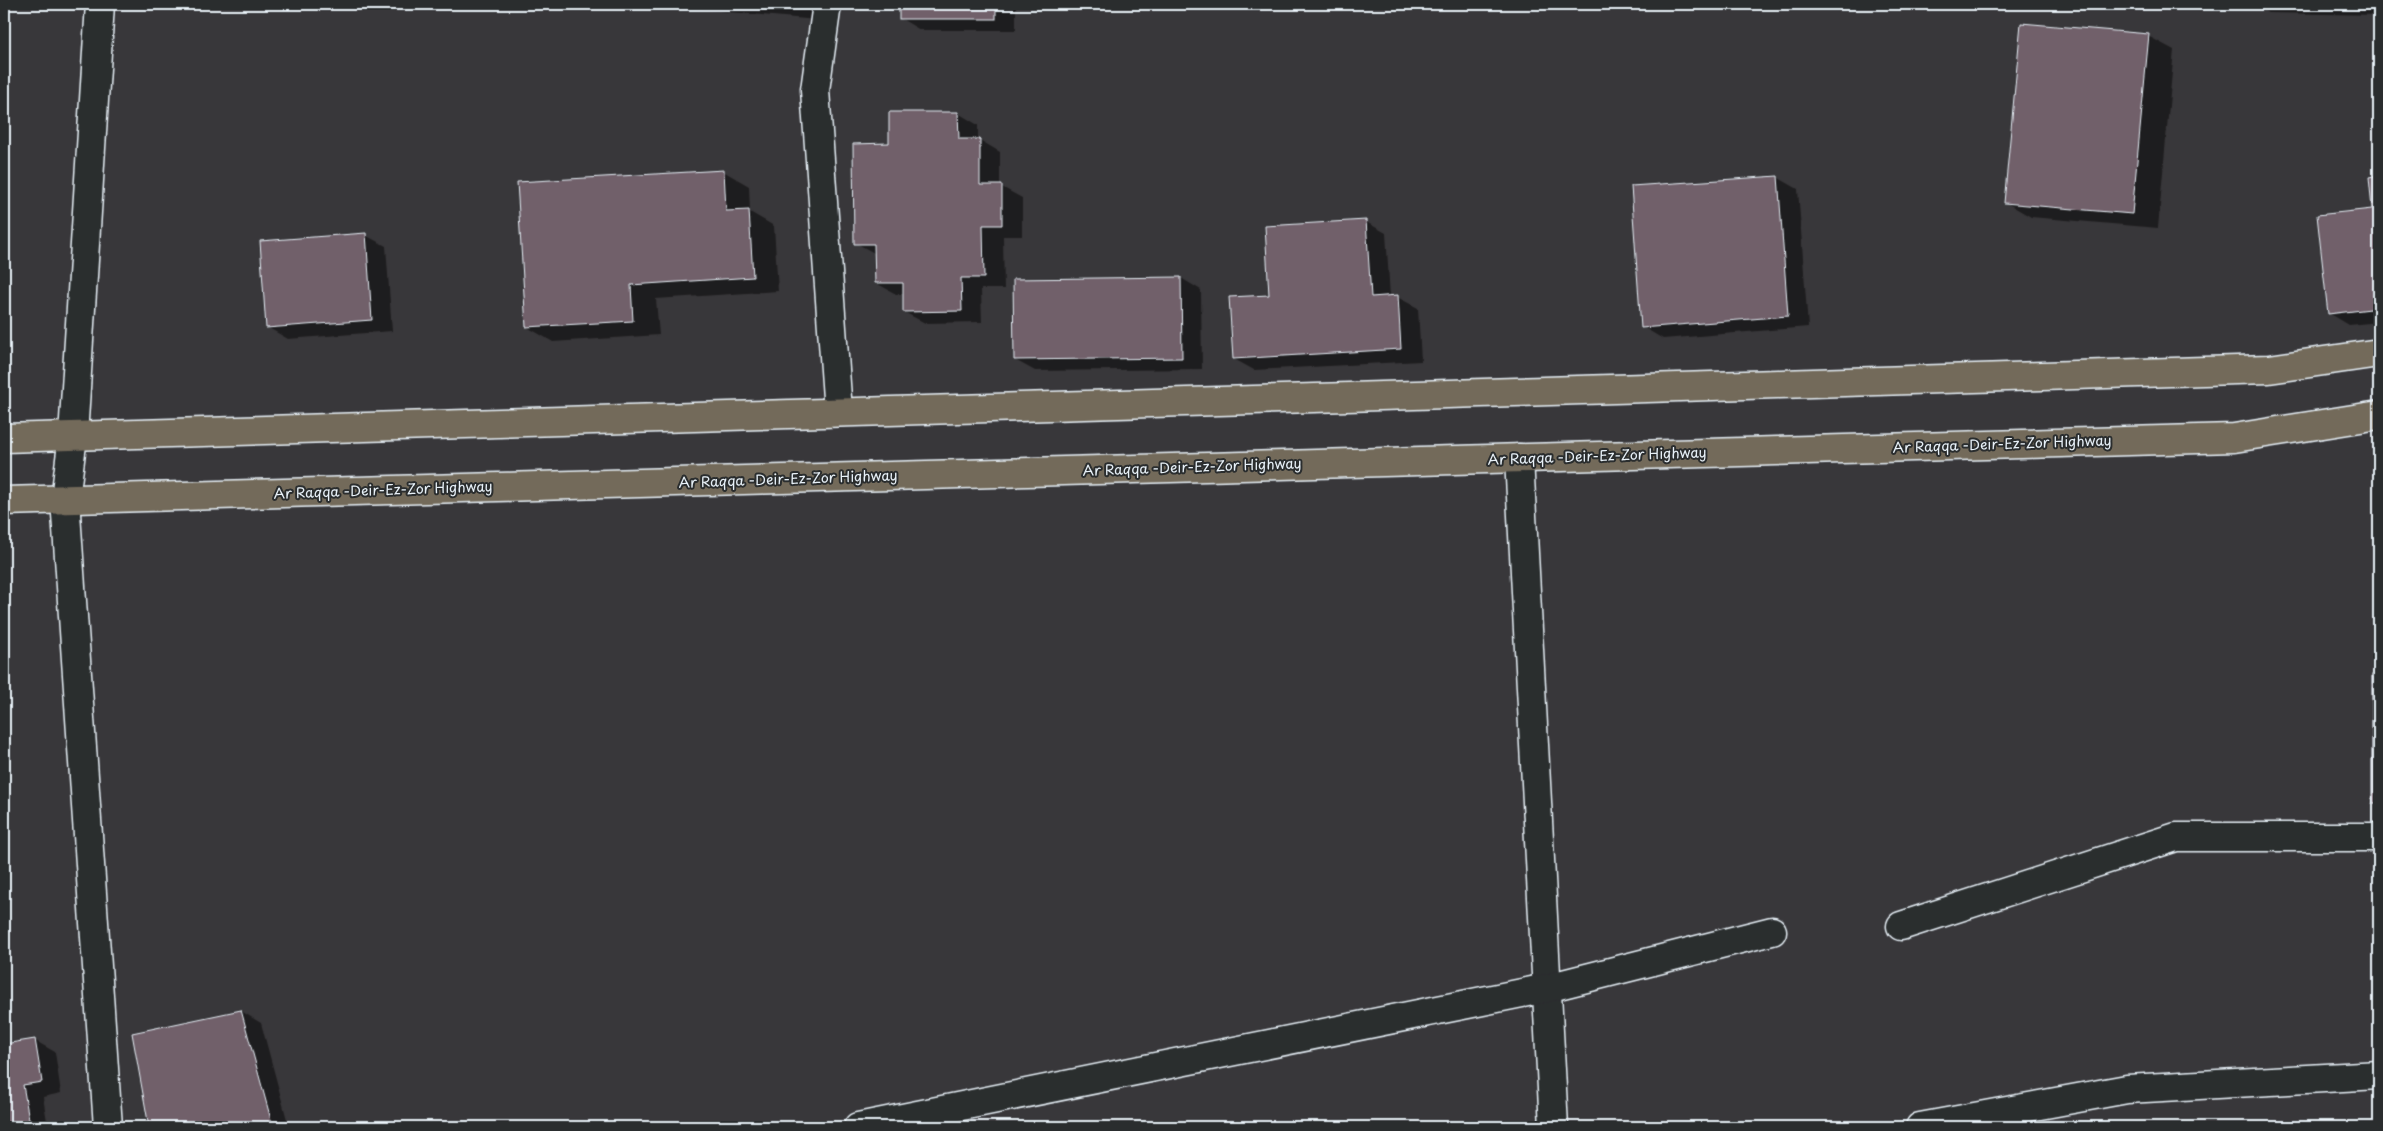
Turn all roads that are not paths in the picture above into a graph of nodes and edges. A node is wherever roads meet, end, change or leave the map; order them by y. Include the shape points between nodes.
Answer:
1 (100, 4) edge
2 (827, 4) edge
3 (2379, 353) edge
4 (838, 412) junction
5 (2379, 415) edge
6 (73, 436) junction
7 (4, 438) edge
8 (1519, 458) junction
9 (65, 499) junction
10 (4, 501) edge
11 (2379, 837) edge
12 (1901, 926) dead end
13 (1772, 931) dead end
14 (1547, 988) junction
15 (2379, 1075) edge
16 (108, 1127) edge
17 (858, 1127) edge
18 (1554, 1127) edge
19 (1920, 1127) edge

1 - 6 street
2 - 4 street via 815,90
3 - 4 main road via 2269,368
4 - 6 main road
5 - 8 main road, Ar Raqqa -Deir-Ez-Zor Highway via 2234,438
6 - 7 main road
6 - 9 street
8 - 9 main road, Ar Raqqa -Deir-Ez-Zor Highway
8 - 14 street
9 - 10 main road, Ar Raqqa -Deir-Ez-Zor Highway
9 - 16 street
11 - 12 street via 2176,837
13 - 14 street
14 - 17 street
14 - 18 street
15 - 19 street via 2127,1089

